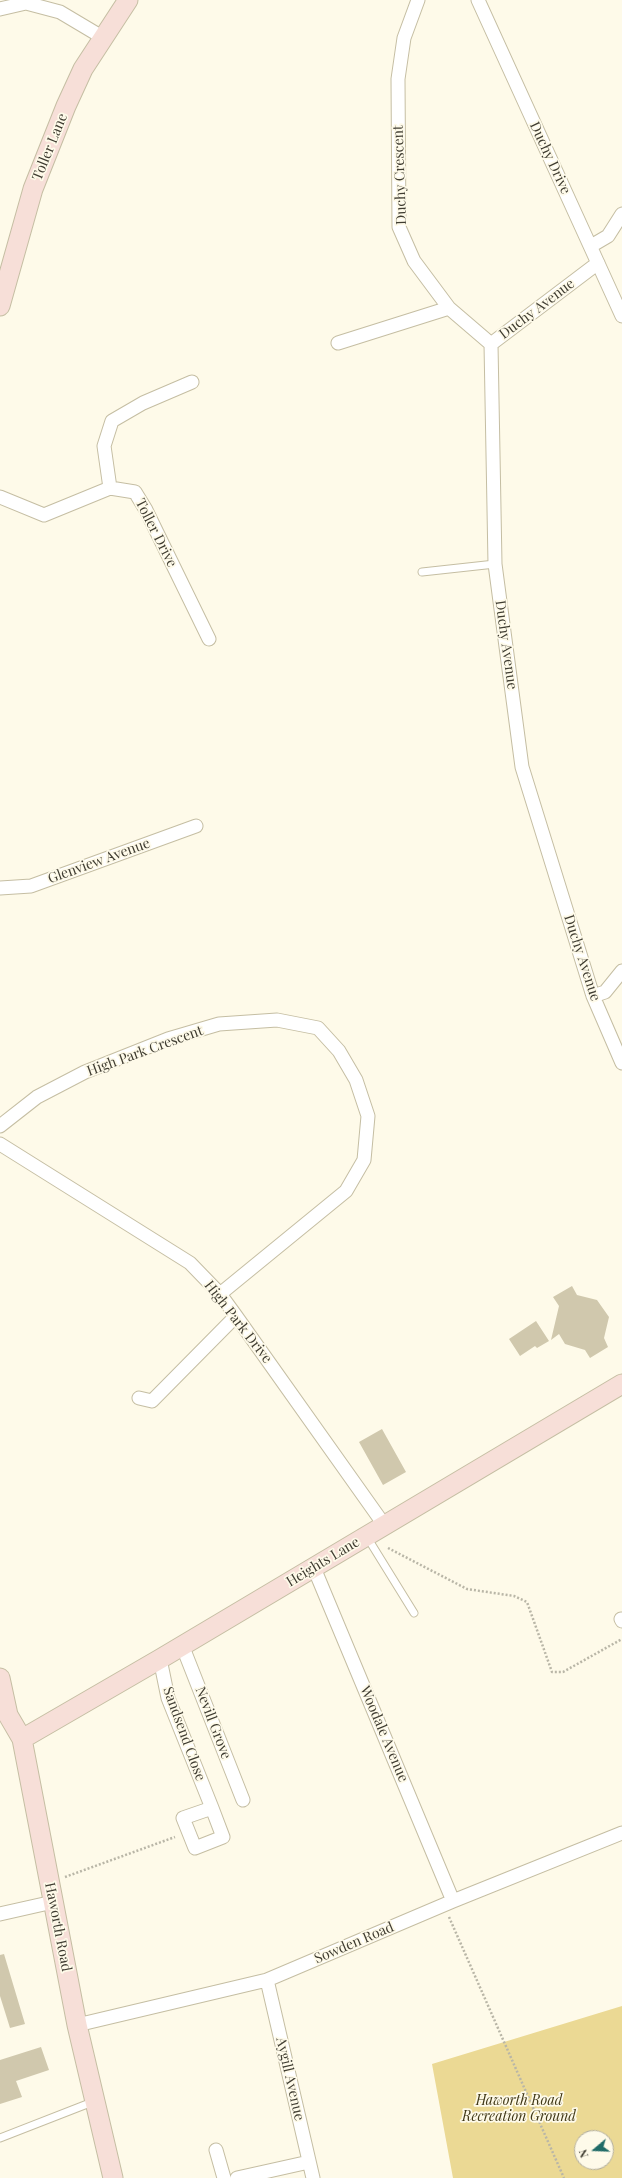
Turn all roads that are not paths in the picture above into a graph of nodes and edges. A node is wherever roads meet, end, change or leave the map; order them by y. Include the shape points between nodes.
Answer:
1 (128, 0) edge
2 (418, 0) edge
3 (478, 0) edge
4 (0, 9) edge
5 (102, 37) junction
6 (622, 214) edge
7 (591, 246) junction
8 (598, 263) junction
9 (0, 306) edge
10 (449, 308) junction
11 (622, 316) edge
12 (338, 343) dead end
13 (491, 344) junction
14 (192, 382) dead end
15 (110, 488) junction
16 (0, 497) edge
17 (495, 564) junction
18 (422, 572) dead end
19 (209, 639) dead end
20 (196, 826) dead end
21 (0, 888) edge
22 (622, 971) edge
23 (593, 996) junction
24 (622, 1063) edge
25 (0, 1126) edge
26 (0, 1144) edge
27 (220, 1294) junction
28 (236, 1316) junction
29 (622, 1384) edge
30 (139, 1398) dead end
31 (385, 1526) junction
32 (366, 1536) junction
33 (314, 1568) junction
34 (414, 1613) dead end
35 (182, 1645) junction
36 (160, 1659) junction
37 (0, 1678) edge
38 (4, 1716) edge
39 (22, 1739) junction
40 (243, 1800) dead end
41 (212, 1808) junction
42 (622, 1833) edge
43 (54, 1902) junction
44 (449, 1903) junction
45 (0, 1914) edge
46 (267, 1980) junction
47 (77, 2025) junction
48 (95, 2101) junction
49 (0, 2138) edge
50 (216, 2150) dead end
51 (309, 2162) junction
52 (113, 2178) edge
53 (224, 2178) edge
54 (237, 2178) edge
55 (313, 2178) edge

1 - 5 main road, Toller Lane
2 - 10 street, Duchy Crescent via 404,38 398,80 399,227 414,261
3 - 7 street, Duchy Drive
4 - 5 street via 26,3 60,12
5 - 9 main road, Toller Lane via 83,69 33,189
6 - 7 street via 608,236
7 - 8 street, Duchy Drive
8 - 11 street, Duchy Drive
8 - 13 street, Duchy Avenue
10 - 12 street
10 - 13 street, Duchy Crescent
13 - 17 street, Duchy Avenue
14 - 15 street via 143,403 112,421 104,446
15 - 16 street via 44,515
15 - 19 street, Toller Drive via 135,492
17 - 18 lane
17 - 23 street, Duchy Avenue via 522,766
20 - 21 street, Glenview Avenue via 30,886
22 - 23 street via 605,992
23 - 24 street, Duchy Avenue
25 - 27 street, High Park Crescent via 37,1097 85,1072 168,1039 219,1024 277,1020 318,1028 339,1051 356,1080 368,1116 364,1160 346,1191
26 - 27 street, High Park Drive via 190,1263
27 - 28 street, High Park Drive
28 - 30 street via 152,1401
28 - 31 street, High Park Drive
29 - 31 main road, Heights Lane
31 - 32 main road, Heights Lane
32 - 33 main road, Heights Lane
32 - 34 lane
33 - 35 main road, Heights Lane
33 - 44 street, Woodale Avenue
35 - 36 main road, Heights Lane
35 - 40 street, Nevill Grove
36 - 39 main road, Heights Lane
36 - 41 street, Sandsend Close via 168,1698
37 - 38 main road, Haworth Road
38 - 39 main road, Haworth Road
39 - 43 main road, Haworth Road
41 - 41 street, Sandsend Close via 223,1837 195,1848 183,1818
42 - 44 street, Sowden Road
43 - 45 street
43 - 47 main road, Haworth Road
44 - 46 street, Sowden Road
46 - 47 street, Sowden Road
46 - 51 street, Aygill Avenue
47 - 48 main road, Haworth Road
48 - 49 lane
48 - 52 main road, Haworth Road
50 - 53 street
51 - 54 street
51 - 55 street, Aygill Avenue

